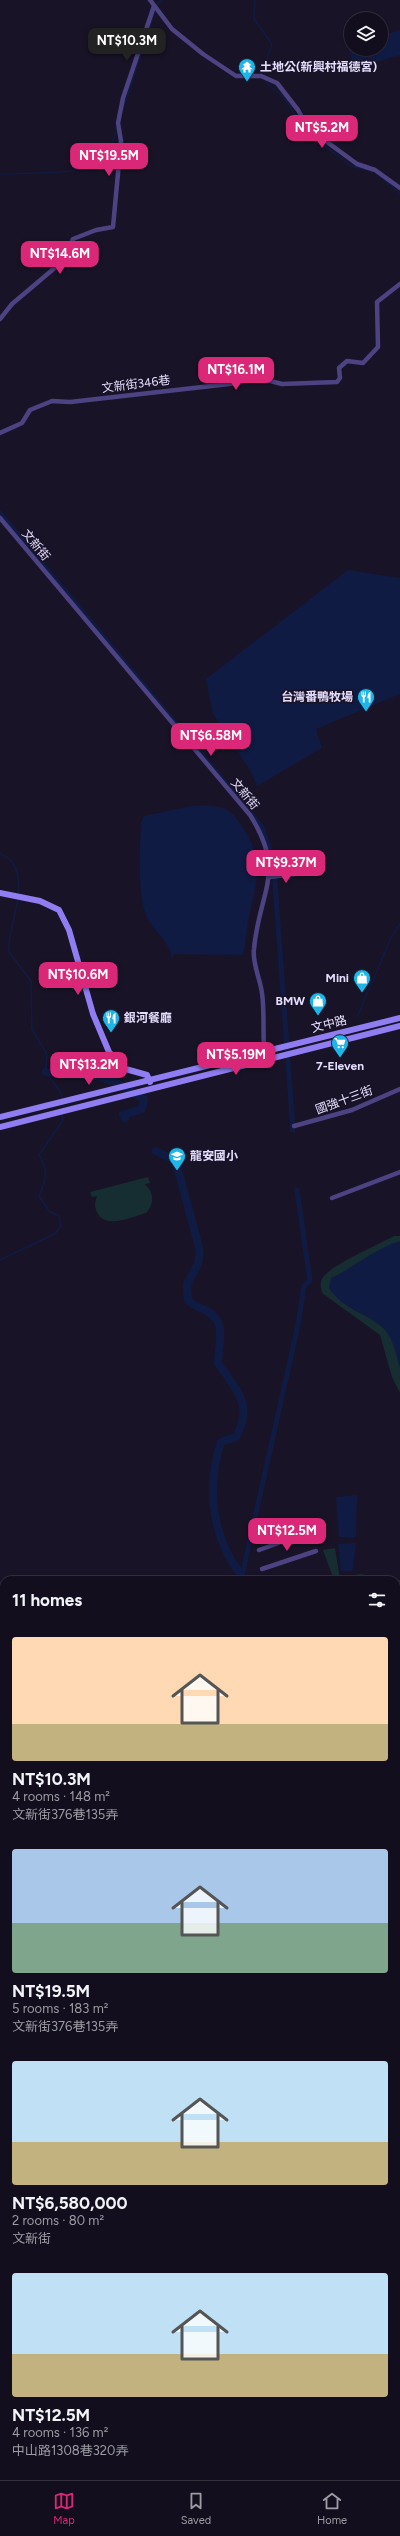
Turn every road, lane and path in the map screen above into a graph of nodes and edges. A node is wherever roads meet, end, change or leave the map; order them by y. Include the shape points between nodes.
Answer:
1 (150, 0) edge
2 (156, 8) junction
3 (400, 188) edge
4 (400, 284) edge
5 (0, 319) edge
6 (0, 433) edge
7 (0, 518) edge
8 (295, 874) dead end
9 (272, 877) junction
10 (0, 893) edge
11 (400, 1018) edge
12 (400, 1026) edge
13 (342, 1032) junction
14 (344, 1039) junction
15 (264, 1051) junction
16 (265, 1060) junction
17 (150, 1080) junction
18 (149, 1088) junction
19 (400, 1089) edge
20 (0, 1117) edge
21 (294, 1126) dead end
22 (0, 1127) edge
23 (400, 1172) edge
24 (332, 1198) dead end
25 (309, 1532) dead end
26 (259, 1550) dead end
27 (316, 1551) dead end
28 (262, 1569) dead end

1 - 2 street
2 - 3 street via 172,29 236,76 266,78 277,83 308,128 357,164 375,170
2 - 5 street via 124,98 118,126 121,141 113,227 96,230 73,239 64,261 12,304
4 - 6 street, 文新街346巷 via 377,302 378,347 363,363 347,361 339,368 340,378 337,382 282,384 255,377 238,383 70,402 52,401 30,410 22,423
7 - 9 street, 文新街 via 250,815 264,840
8 - 9 street
9 - 15 street, 文新街 via 254,950 262,994
10 - 17 street via 40,901 59,910 69,930 93,1014 110,1052 122,1068 147,1075
11 - 13 street, 文中路
12 - 14 street, 文中路
13 - 14 street
13 - 15 street, 文中路
14 - 16 street, 文中路
15 - 16 street, 文新街
15 - 17 street, 文中路
16 - 18 street, 文中路
17 - 18 street
17 - 20 street, 文中路
18 - 22 street, 文中路
19 - 21 street, 國強十三街 via 352,1110
23 - 24 street
25 - 26 street
27 - 28 street

